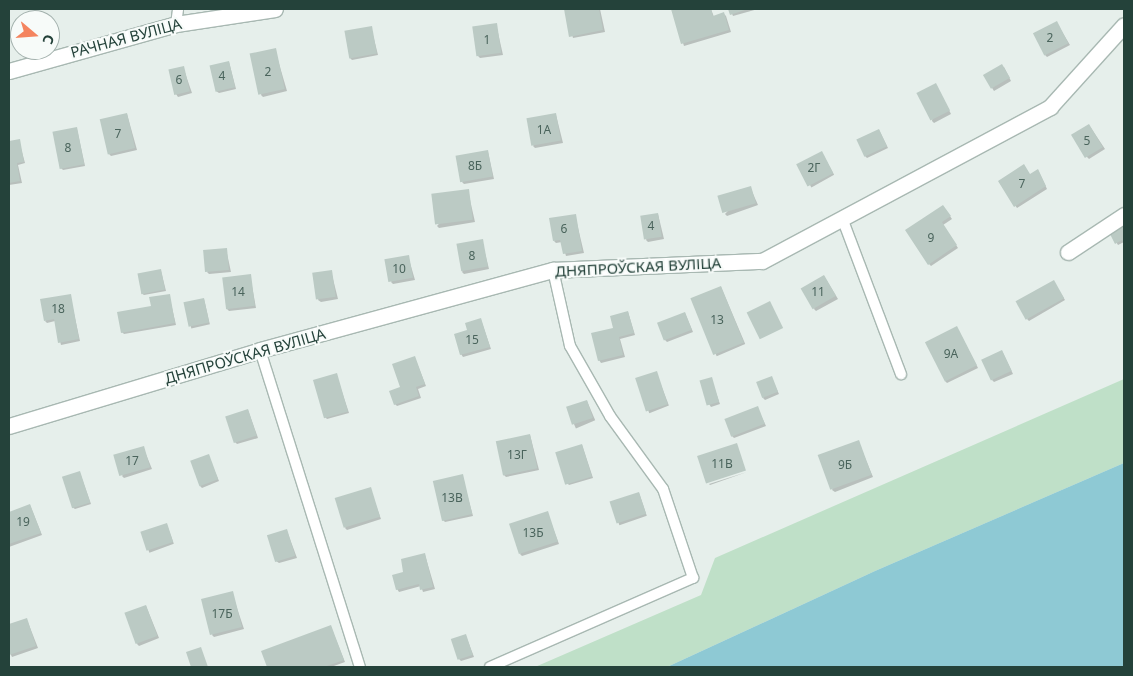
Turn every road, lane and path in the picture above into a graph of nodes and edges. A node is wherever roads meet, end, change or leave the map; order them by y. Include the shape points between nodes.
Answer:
1 (275, 9) edge
2 (177, 16) edge
3 (1124, 25) edge
4 (9, 71) edge
5 (1124, 215) edge
6 (842, 218) junction
7 (1068, 252) dead end
8 (553, 270) junction
9 (260, 350) junction
10 (901, 374) dead end
11 (9, 426) edge
12 (360, 667) edge
13 (490, 667) edge

1 - 2 street, РАЧНАЯ ВУЛІЦА
2 - 4 street, РАЧНАЯ ВУЛІЦА
3 - 6 street, ДНЯПРОЎСКАЯ ВУЛІЦА via 1050,107
5 - 7 street
6 - 8 street, ДНЯПРОЎСКАЯ ВУЛІЦА via 762,260
6 - 10 lane
8 - 9 street, ДНЯПРОЎСКАЯ ВУЛІЦА
8 - 13 lane via 570,346 610,416 663,489 693,578
9 - 11 street, ДНЯПРОЎСКАЯ ВУЛІЦА
9 - 12 lane

